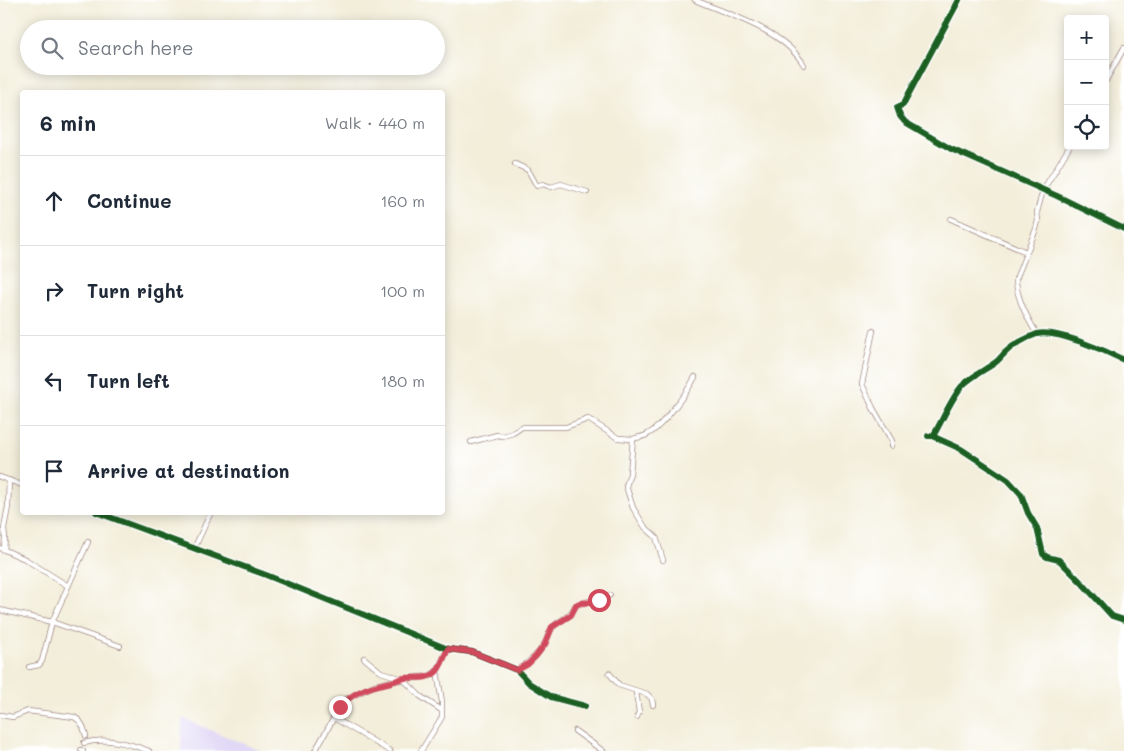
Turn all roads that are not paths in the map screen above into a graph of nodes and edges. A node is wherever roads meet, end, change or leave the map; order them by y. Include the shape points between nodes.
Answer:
1 (696, 0) edge
2 (959, 0) edge
3 (1124, 48) edge
4 (1122, 56) edge
5 (804, 65) dead end
6 (1109, 76) edge
7 (1068, 150) edge
8 (514, 164) dead end
9 (1043, 190) junction
10 (587, 192) dead end
11 (951, 219) dead end
12 (1124, 228) edge
13 (1026, 252) junction
14 (873, 331) dead end
15 (1037, 334) junction
16 (1124, 360) edge
17 (695, 377) dead end
18 (633, 439) junction
19 (471, 442) dead end
20 (891, 446) dead end
21 (0, 477) edge
22 (9, 480) junction
23 (20, 484) edge
24 (104, 515) edge
25 (210, 515) edge
26 (88, 542) dead end
27 (2, 549) edge
28 (194, 549) junction
29 (663, 560) dead end
30 (68, 586) junction
31 (610, 595) dead end
32 (0, 610) edge
33 (1123, 619) edge
34 (52, 622) junction
35 (120, 646) dead end
36 (448, 649) junction
37 (364, 658) dead end
38 (29, 667) dead end
39 (517, 670) junction
40 (437, 671) junction
41 (609, 674) dead end
42 (403, 678) junction
43 (636, 692) junction
44 (653, 705) dead end
45 (585, 706) dead end
46 (441, 710) junction
47 (0, 715) edge
48 (637, 717) dead end
49 (334, 718) junction
50 (575, 731) dead end
51 (86, 736) dead end
52 (84, 743) dead end
53 (384, 749) edge
54 (149, 751) edge
55 (315, 751) edge
56 (390, 751) edge
57 (421, 751) edge
58 (603, 751) edge

1 - 5 street via 769,32 798,54
2 - 9 street via 903,105 898,107 900,116 951,149
3 - 4 street
4 - 6 street
7 - 9 street
8 - 10 street via 528,170 537,186 561,184
9 - 12 street
9 - 13 street via 1038,221
11 - 13 street
13 - 15 street via 1016,287
14 - 20 street via 862,384 892,441
15 - 16 street via 1053,334
15 - 33 street via 1020,341 962,386 934,436 930,436 961,448 1008,480 1022,494 1037,528 1043,554 1059,560 1112,616
17 - 18 street via 662,421 648,434
18 - 19 street via 618,438 588,419 566,427 522,427 503,436
18 - 29 street via 626,486 644,527 656,537
21 - 22 street
22 - 23 street
22 - 27 street via 4,528 6,538
24 - 28 street
25 - 28 street
26 - 30 street
27 - 30 street via 25,559
28 - 36 street
30 - 34 street
31 - 39 street via 576,605 571,615 552,627 536,656
32 - 34 street
34 - 35 street
34 - 38 street via 42,661
36 - 39 street via 472,652
36 - 40 street
37 - 42 street via 381,672
39 - 45 street via 529,683 551,697
40 - 42 street via 421,678
40 - 46 street
41 - 43 street via 619,685
42 - 46 street via 420,696
42 - 49 street via 356,693 346,699
43 - 44 street via 647,694
43 - 48 street
46 - 57 street via 442,717
47 - 51 street via 13,717 28,711 74,717 83,725
49 - 53 street
49 - 55 street
50 - 58 street
52 - 54 street via 105,740
53 - 56 street

